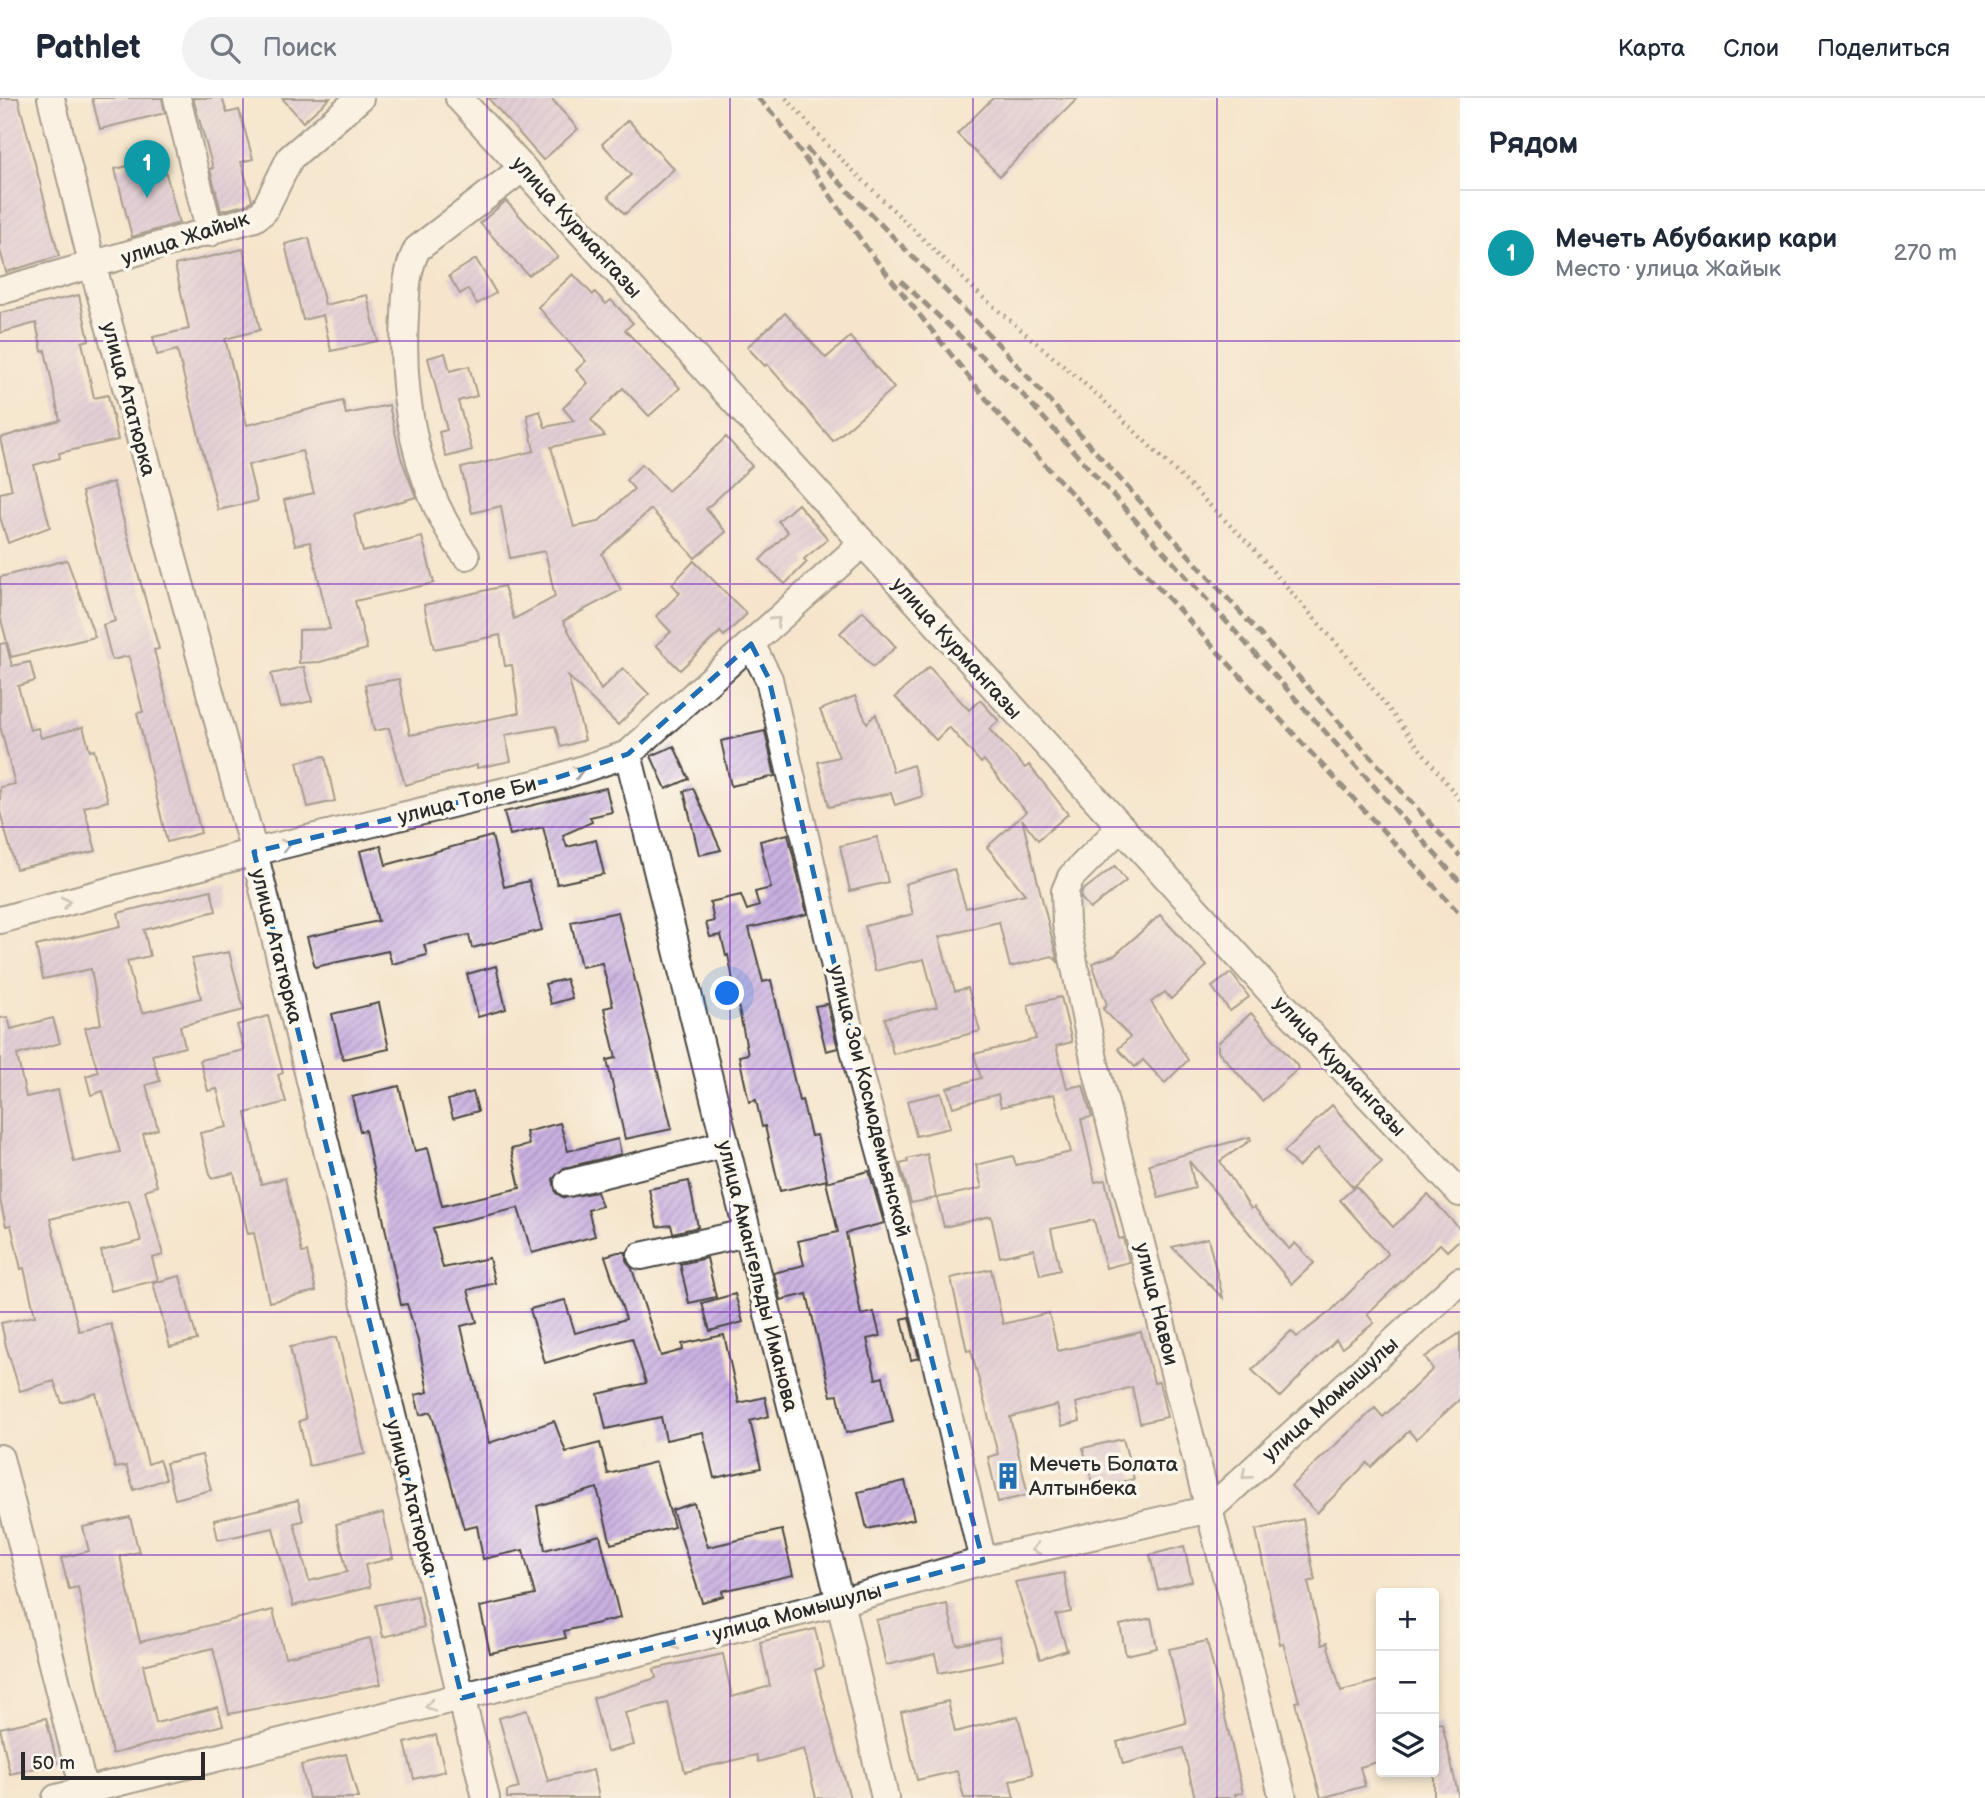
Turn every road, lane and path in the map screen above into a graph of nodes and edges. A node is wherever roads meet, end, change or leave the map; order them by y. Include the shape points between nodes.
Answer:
1 (51, 98) edge
2 (177, 98) edge
3 (360, 98) edge
4 (459, 98) edge
5 (786, 98) edge
6 (523, 168) junction
7 (210, 233) junction
8 (93, 267) junction
9 (0, 291) edge
10 (862, 544) junction
11 (467, 556) dead end
12 (751, 644) junction
13 (628, 754) junction
14 (1460, 800) edge
15 (1121, 827) junction
16 (254, 852) junction
17 (0, 920) edge
18 (725, 1144) junction
19 (568, 1183) dead end
20 (1460, 1194) edge
21 (747, 1233) junction
22 (641, 1256) dead end
23 (1460, 1281) edge
24 (0, 1458) edge
25 (1210, 1508) junction
26 (983, 1561) junction
27 (839, 1602) junction
28 (462, 1698) junction
29 (85, 1794) edge
30 (56, 1798) edge
31 (486, 1798) edge
32 (885, 1798) edge
33 (1283, 1798) edge

1 - 8 street, улица Ататюрка
2 - 7 street
3 - 7 street, улица Жайык via 290,158 264,211
4 - 6 street, улица Курмангазы
5 - 14 path via 831,149 979,294 1100,397 1250,545 1343,651
6 - 10 street, улица Курмангазы
6 - 11 street via 417,249 408,268 402,355 408,409 435,502 448,531
7 - 8 street, улица Жайык
8 - 9 street, улица Жайык
8 - 16 street, улица Ататюрка
12 -> 10 street, улица Толе Би
10 - 15 street, улица Курмангазы
12 - 13 street, улица Толе Би
12 - 26 street, улица Зои Космодемьянской via 769,679 861,1080 923,1308
16 -> 13 street, улица Толе Би via 550,780
13 - 18 street, улица Амангельды Иманова
15 - 20 street, улица Курмангазы
15 - 25 street, улица Навои via 1070,877 1066,923 1095,1064
17 -> 16 street, улица Толе Би
16 - 28 street, улица Ататюрка
18 - 19 street
18 - 21 street, улица Амангельды Иманова
21 - 22 street
21 - 27 street, улица Амангельды Иманова
23 -> 25 street, улица Момышулы
24 - 29 street
25 -> 26 street, улица Момышулы
25 - 33 street, улица Навои
26 - 27 street, улица Момышулы
27 -> 28 street, улица Момышулы
27 - 32 street, улица Амангельды Иманова
28 -> 29 street, улица Момышулы
28 - 31 street, улица Ататюрка
29 - 30 street, улица Момышулы

